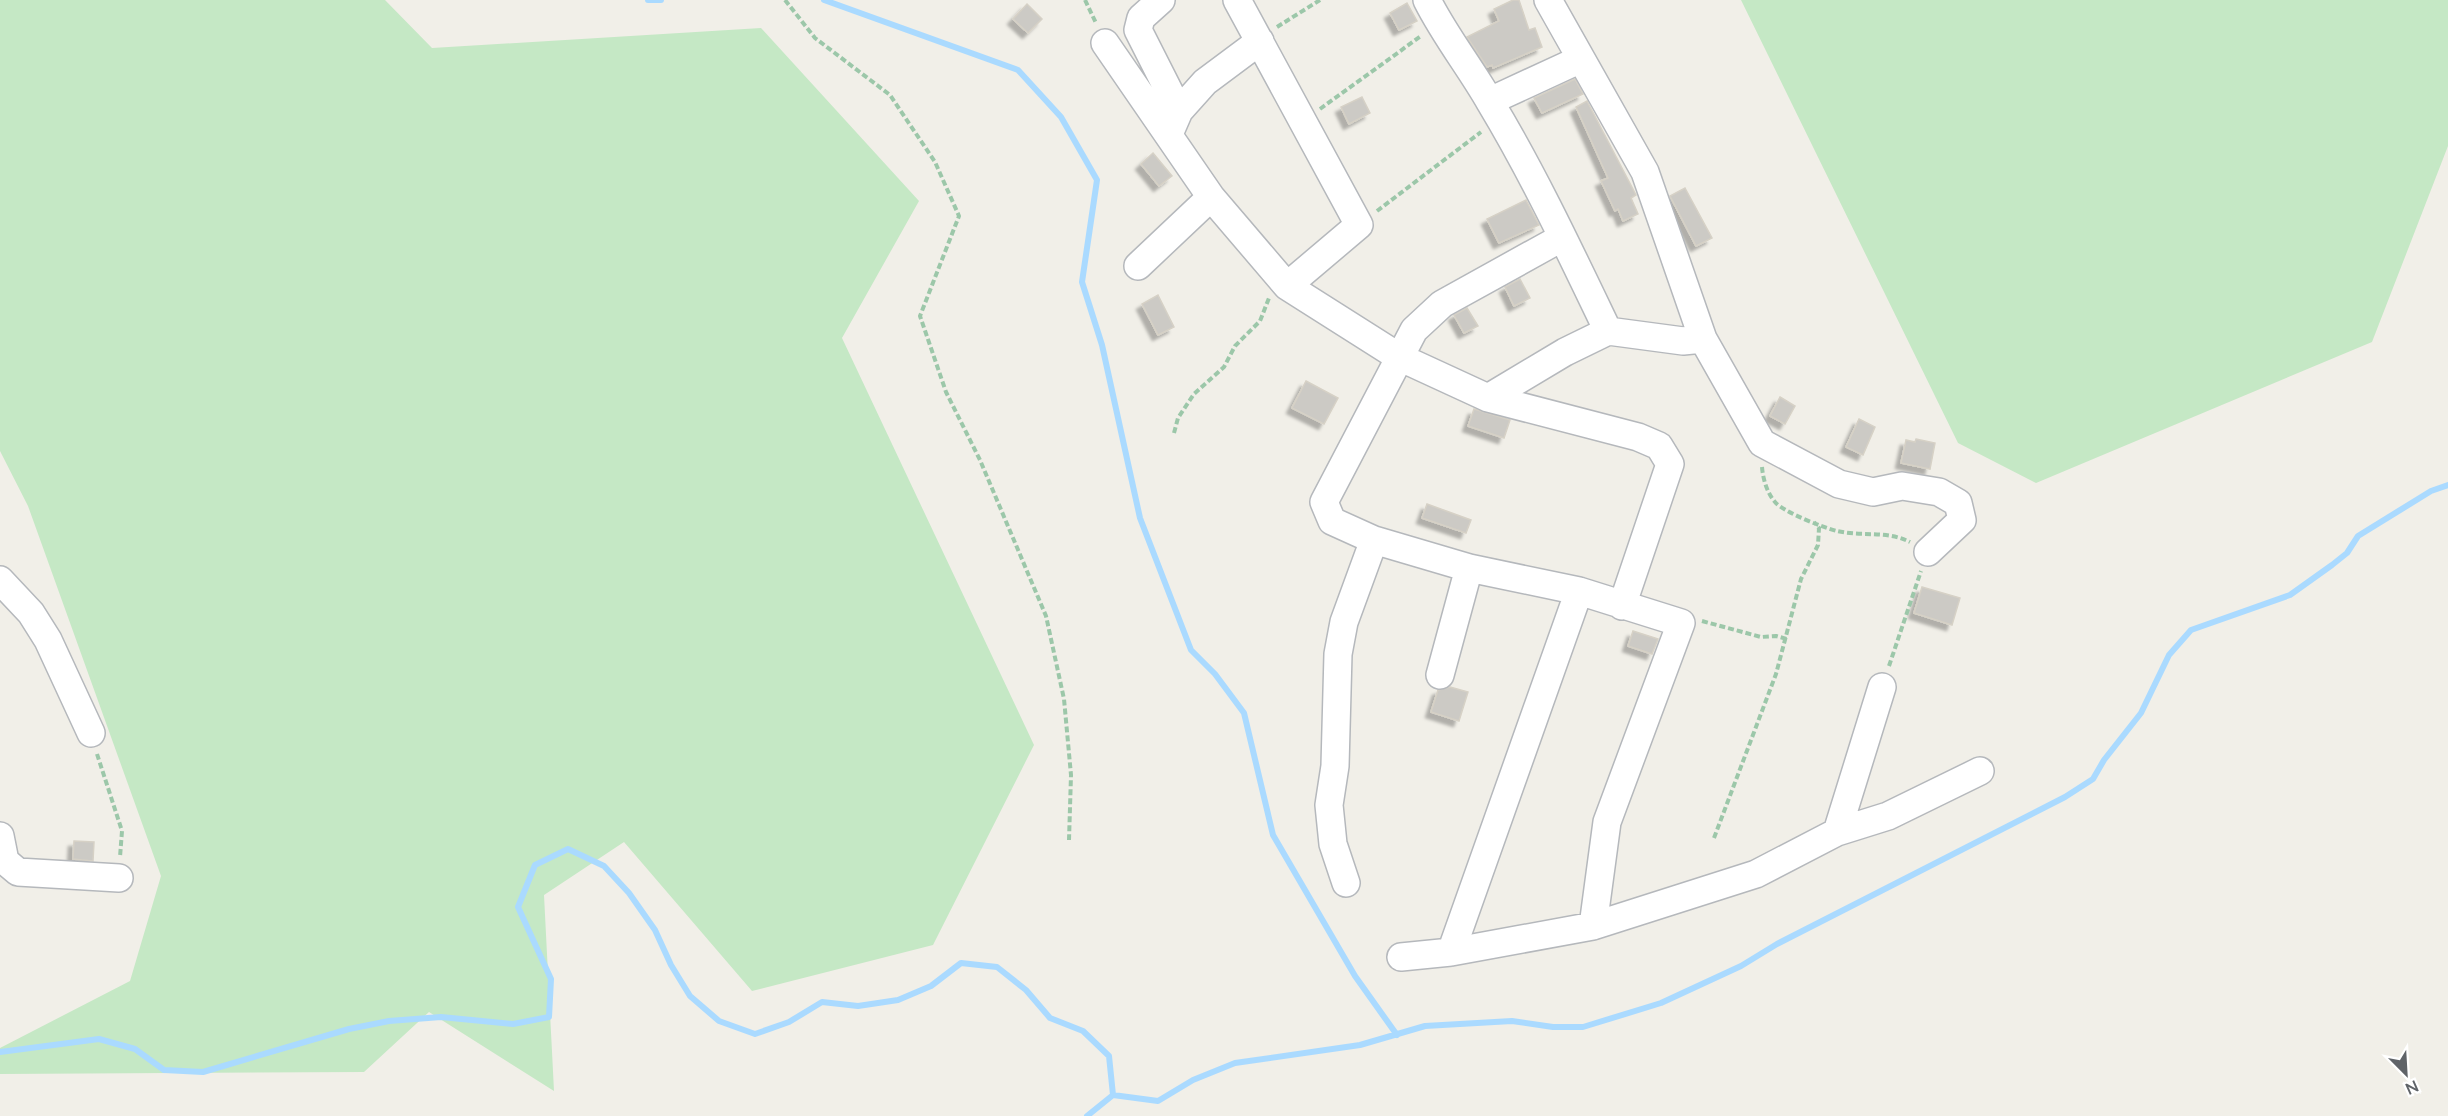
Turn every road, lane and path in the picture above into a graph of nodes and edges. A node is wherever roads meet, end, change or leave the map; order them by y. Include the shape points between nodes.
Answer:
1 (785, 0) edge
2 (1161, 0) edge
3 (1237, 0) edge
4 (1320, 0) edge
5 (1548, 0) edge
6 (1433, 12) edge
7 (1260, 41) junction
8 (1105, 43) dead end
9 (1581, 59) junction
10 (1493, 107) junction
11 (1302, 121) junction
12 (1174, 122) junction
13 (1211, 197) junction
14 (1359, 225) junction
15 (1561, 234) junction
16 (1138, 266) dead end
17 (1287, 286) junction
18 (1608, 330) junction
19 (1703, 339) junction
20 (1399, 357) junction
21 (1488, 398) junction
22 (1174, 433) dead end
23 (1762, 442) junction
24 (1813, 521) junction
25 (1374, 540) junction
26 (1928, 552) junction
27 (1469, 568) junction
28 (0, 580) edge
29 (1579, 591) junction
30 (1622, 606) junction
31 (1681, 623) junction
32 (1787, 639) junction
33 (1440, 675) dead end
34 (1882, 687) joint
35 (91, 733) joint
36 (1980, 771) dead end
37 (1837, 832) junction
38 (0, 836) edge
39 (1714, 838) dead end
40 (1069, 840) dead end
41 (119, 878) joint
42 (1346, 883) dead end
43 (1593, 926) junction
44 (1451, 952) junction
45 (1401, 957) dead end

1 - 40 path via 815,38 890,95 935,162 959,216 920,316 946,392 980,460 1046,616 1064,699 1071,775
2 - 12 street via 1141,18 1138,30
3 - 7 street
4 - 7 path
5 - 9 street
6 - 10 street
6 - 11 path
7 - 11 street
7 - 12 street via 1205,82
8 - 12 street
9 - 10 street
9 - 19 street via 1645,172
10 - 14 path via 1484,130
10 - 15 street
11 - 14 street
12 - 13 street
13 - 16 street
13 - 17 street
14 - 17 street
15 - 18 street
15 - 20 street via 1554,242 1442,304 1414,330
17 - 20 street
17 - 22 path via 1269,298 1260,321 1235,346 1224,367 1194,394
18 - 19 street via 1683,341
18 - 21 street
19 - 23 street
20 - 21 street
20 - 25 street via 1324,502 1332,521
21 - 30 street via 1659,446 1670,464
23 - 24 path via 1762,471 1776,503
23 - 26 street via 1839,484 1873,492 1911,487 1939,492 1958,503 1962,520
24 - 26 path via 1838,531 1895,534
24 - 32 path via 1819,528 1818,545 1801,579
25 - 27 street
25 - 42 street via 1344,622 1338,654 1335,766 1329,805 1333,844
26 - 34 path
27 - 29 street
27 - 33 street
28 - 35 street via 31,613 48,640
29 - 30 street
29 - 44 street
30 - 31 street
31 - 32 path via 1693,619 1761,637
31 - 43 street via 1607,822
32 - 39 path
34 - 37 street
35 - 41 path via 122,831
36 - 37 street via 1888,816
37 - 43 street via 1756,874
38 - 41 street via 5,861 18,872
43 - 44 street
44 - 45 street

